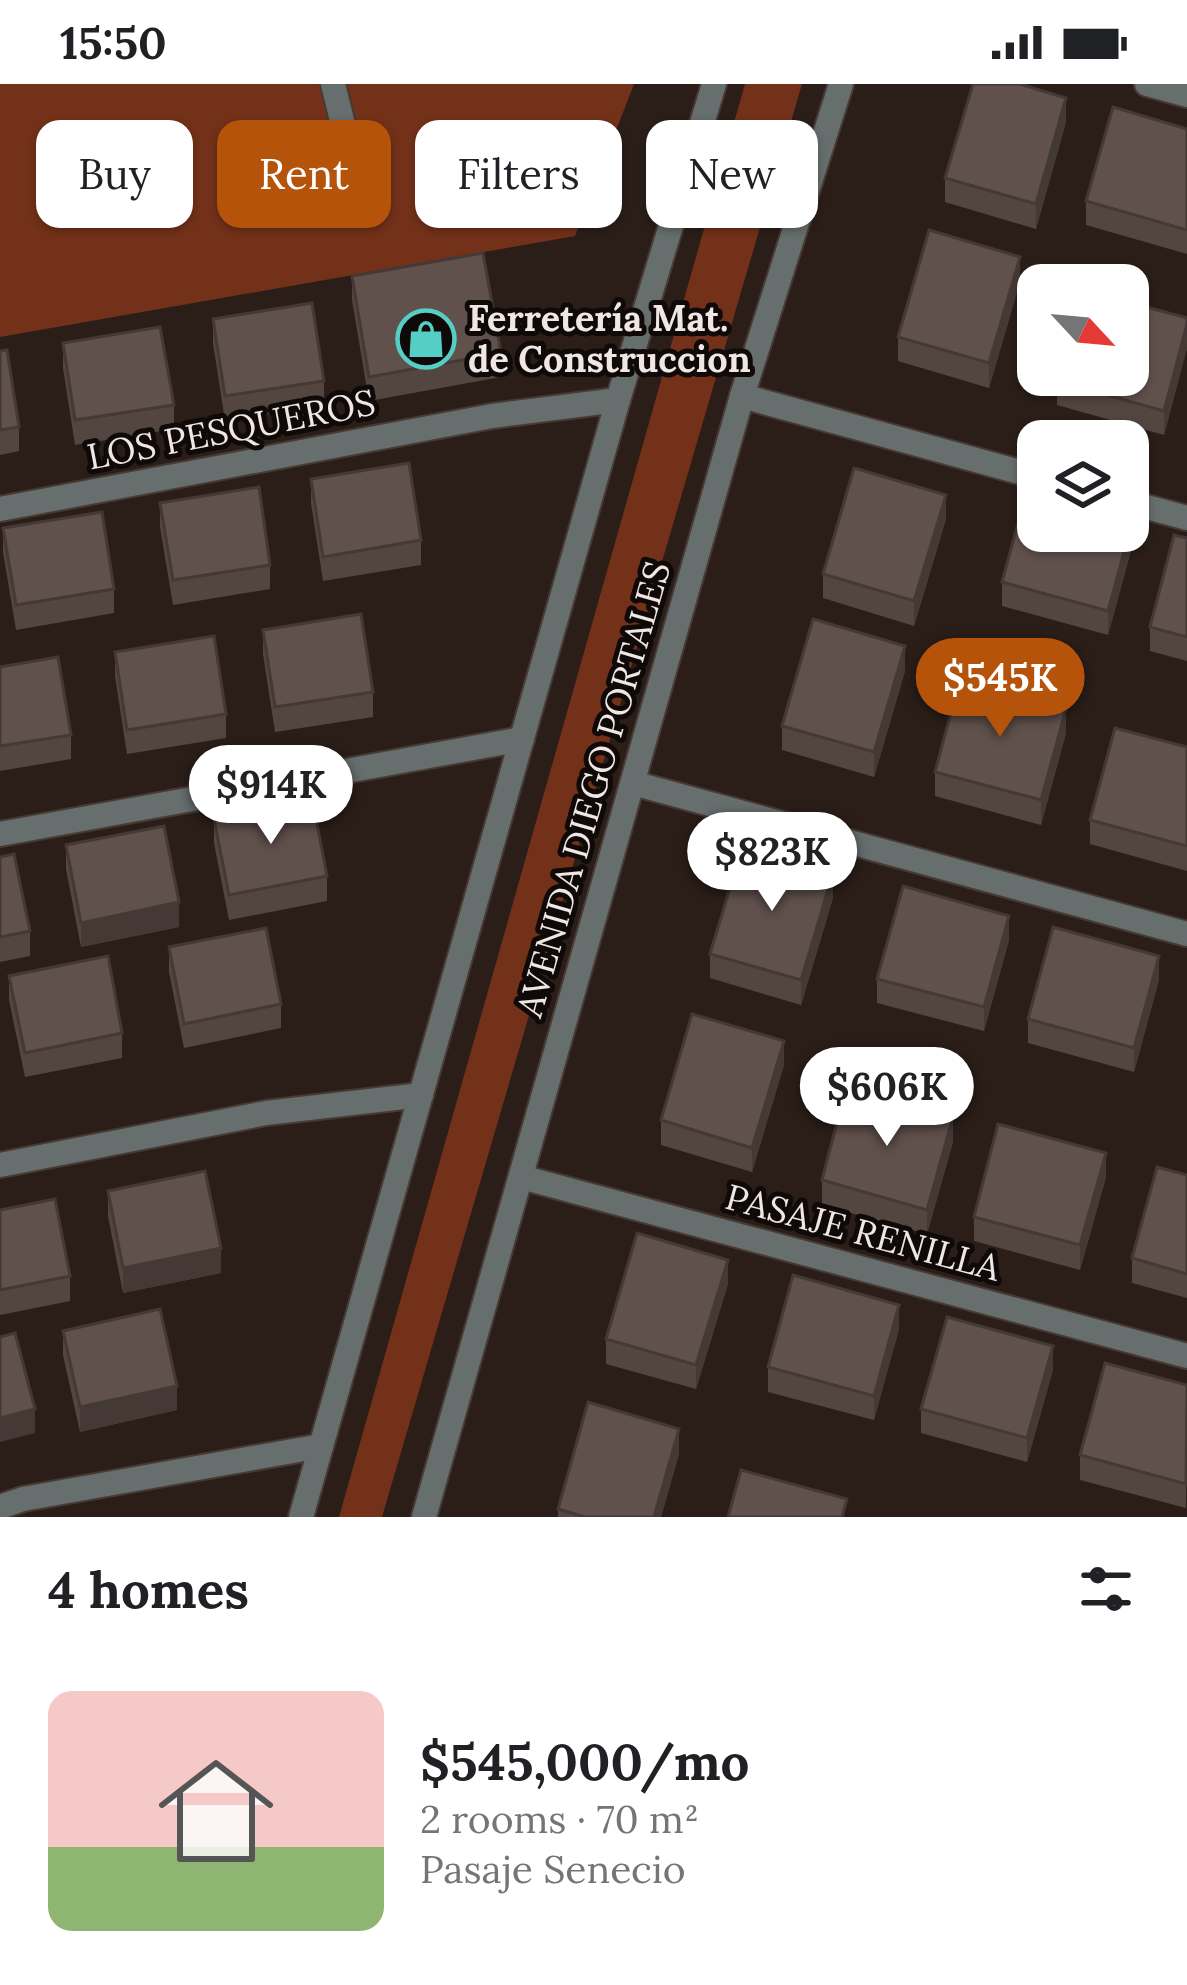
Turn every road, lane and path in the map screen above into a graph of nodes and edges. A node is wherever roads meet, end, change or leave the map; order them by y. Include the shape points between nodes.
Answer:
1 (333, 84) edge
2 (714, 84) edge
3 (841, 84) edge
4 (1147, 84) edge
5 (1187, 95) edge
6 (342, 120) edge
7 (742, 396) junction
8 (618, 400) junction
9 (1017, 471) edge
10 (1149, 508) edge
11 (0, 509) edge
12 (1187, 518) edge
13 (522, 739) junction
14 (632, 783) junction
15 (0, 834) edge
16 (1187, 934) edge
17 (421, 1095) junction
18 (0, 1165) edge
19 (520, 1177) junction
20 (1187, 1356) edge
21 (321, 1446) junction
22 (0, 1507) edge
23 (301, 1517) edge
24 (424, 1517) edge

1 - 6 street
2 - 8 street
3 - 7 street, AVENIDA DIEGO PORTALES
4 - 5 street
7 - 9 street
7 - 14 street, AVENIDA DIEGO PORTALES
8 - 11 street, LOS PESQUEROS via 492,416
8 - 13 street
10 - 12 street
13 - 15 street
13 - 17 street
14 - 16 street
14 - 19 street, AVENIDA DIEGO PORTALES
17 - 18 street via 266,1113
17 - 21 street
19 - 20 street, PASAJE RENILLA
19 - 24 street, AVENIDA DIEGO PORTALES
21 - 22 street
21 - 23 street

